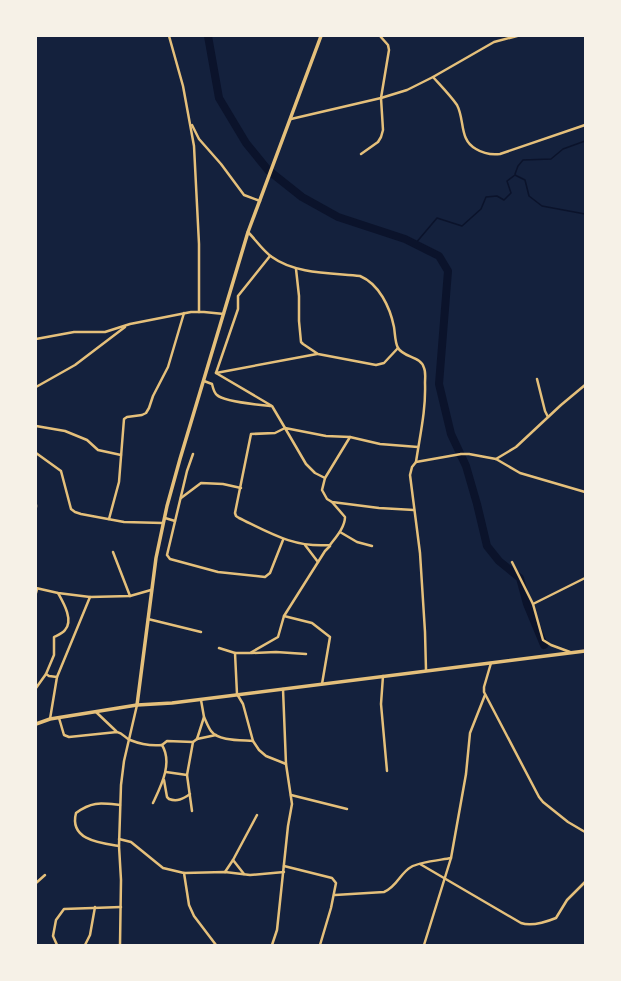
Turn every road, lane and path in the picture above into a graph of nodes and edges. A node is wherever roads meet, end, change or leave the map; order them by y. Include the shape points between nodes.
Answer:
1 (169, 36) edge
2 (321, 36) edge
3 (380, 36) edge
4 (517, 36) edge
5 (433, 77) junction
6 (381, 98) junction
7 (189, 118) junction
8 (290, 119) junction
9 (585, 125) edge
10 (361, 154) dead end
11 (260, 201) junction
12 (248, 232) junction
13 (270, 256) junction
14 (296, 269) junction
15 (199, 312) junction
16 (184, 313) junction
17 (224, 314) junction
18 (130, 324) junction
19 (36, 339) edge
20 (398, 348) junction
21 (318, 354) junction
22 (216, 374) junction
23 (537, 379) dead end
24 (204, 381) junction
25 (585, 386) edge
26 (36, 387) edge
27 (272, 406) junction
28 (548, 417) junction
29 (36, 426) edge
30 (285, 428) junction
31 (350, 437) junction
32 (418, 447) junction
33 (36, 453) edge
34 (193, 454) dead end
35 (121, 455) junction
36 (496, 459) junction
37 (416, 462) junction
38 (325, 478) junction
39 (241, 488) junction
40 (585, 492) edge
41 (181, 498) junction
42 (332, 502) junction
43 (414, 510) junction
44 (108, 519) junction
45 (164, 521) junction
46 (175, 521) junction
47 (340, 532) junction
48 (283, 540) junction
49 (304, 544) junction
50 (330, 545) junction
51 (372, 546) dead end
52 (113, 552) dead end
53 (318, 562) junction
54 (512, 562) dead end
55 (585, 578) edge
56 (37, 588) edge
57 (151, 590) junction
58 (36, 593) edge
59 (58, 593) junction
60 (130, 596) junction
61 (90, 597) junction
62 (533, 604) junction
63 (284, 616) junction
64 (148, 618) junction
65 (201, 632) dead end
66 (219, 648) dead end
67 (585, 651) edge
68 (570, 652) junction
69 (235, 653) junction
70 (250, 653) junction
71 (306, 654) dead end
72 (491, 663) junction
73 (426, 670) junction
74 (46, 674) junction
75 (383, 676) junction
76 (57, 677) junction
77 (322, 685) junction
78 (36, 688) edge
79 (283, 689) junction
80 (237, 694) junction
81 (485, 695) junction
82 (201, 700) junction
83 (137, 705) junction
84 (96, 712) junction
85 (204, 717) junction
86 (59, 718) junction
87 (50, 719) junction
88 (36, 724) edge
89 (117, 732) junction
90 (216, 735) junction
91 (197, 739) junction
92 (129, 740) junction
93 (253, 741) junction
94 (193, 742) junction
95 (162, 745) junction
96 (286, 764) junction
97 (387, 771) dead end
98 (166, 772) junction
99 (186, 775) junction
100 (164, 779) junction
101 (190, 794) junction
102 (291, 795) junction
103 (153, 803) dead end
104 (120, 805) junction
105 (347, 809) dead end
106 (192, 811) dead end
107 (257, 815) dead end
108 (585, 832) edge
109 (119, 839) junction
110 (119, 846) junction
111 (451, 858) junction
112 (233, 860) junction
113 (420, 864) junction
114 (284, 866) junction
115 (184, 872) junction
116 (225, 872) junction
117 (284, 872) junction
118 (45, 875) dead end
119 (244, 875) junction
120 (445, 879) junction
121 (585, 882) edge
122 (36, 883) edge
123 (334, 895) junction
124 (95, 907) junction
125 (121, 907) junction
126 (57, 945) edge
127 (85, 945) edge
128 (120, 945) edge
129 (216, 945) edge
130 (272, 945) edge
131 (320, 945) edge
132 (424, 945) edge

1 - 7 street
2 - 8 street
3 - 6 street via 389,50
4 - 5 street via 494,42
5 - 6 street via 407,90
5 - 9 street via 457,106 465,139 470,146 484,153 500,154
6 - 8 street
6 - 10 street via 381,137
7 - 11 street via 199,139 244,196
7 - 15 street via 195,156
8 - 11 street
11 - 12 street
12 - 13 street
12 - 17 street
13 - 14 street
13 - 22 street via 238,296 238,309
14 - 20 street via 360,276 368,280 386,304 392,318
14 - 21 street via 301,342
15 - 16 street
15 - 17 street
16 - 18 street
16 - 35 street via 168,367 149,408 142,415 124,419
17 - 24 street
18 - 19 street via 105,332 74,332
18 - 26 street via 75,366
20 - 21 street via 384,363 376,365
20 - 32 street via 425,368 425,402
21 - 22 street
22 - 27 street
23 - 28 street
24 - 27 street via 212,384 216,394 221,398
24 - 45 street
25 - 28 street
27 - 30 street
28 - 36 street via 516,447
29 - 35 street via 64,431 87,440 98,450
30 - 31 street via 326,436
30 - 38 street via 306,464 314,473
30 - 39 street via 275,433 251,434
31 - 32 street via 380,444
31 - 38 street
32 - 37 street
33 - 44 street via 61,471 71,509 81,514
34 - 41 street
35 - 44 street via 119,482
36 - 37 street via 461,454
36 - 40 street via 520,473
37 - 43 street via 410,475
38 - 42 street via 322,490
39 - 41 street via 201,483
39 - 48 street via 236,516
41 - 46 street
42 - 43 street
42 - 47 street via 345,516
43 - 73 street via 420,561
44 - 45 street via 124,522
45 - 46 street
45 - 57 street
46 - 48 street via 168,557 218,572 268,576
47 - 50 street
47 - 51 street via 357,542
48 - 49 street
49 - 50 street
49 - 53 street
50 - 53 street
52 - 60 street
53 - 63 street
54 - 62 street
55 - 62 street
56 - 58 street
56 - 59 street
57 - 60 street
57 - 64 street
59 - 61 street
59 - 74 street via 65,605 68,624 65,630 54,638 54,654
60 - 61 street
61 - 76 street
62 - 68 street via 543,640
63 - 70 street via 278,637
63 - 77 street via 312,623 330,637
64 - 65 street
64 - 83 street
66 - 69 street
67 - 68 street
68 - 72 street
69 - 70 street
69 - 80 street
70 - 71 street
72 - 73 street
72 - 81 street via 483,690
73 - 75 street
74 - 76 street
74 - 78 street
75 - 77 street
75 - 97 street via 381,704
76 - 87 street
77 - 79 street
79 - 80 street
79 - 96 street
80 - 82 street
80 - 93 street via 243,704
81 - 108 street via 539,797 568,822
81 - 111 street via 470,733 466,774
82 - 83 street
82 - 85 street
83 - 84 street
83 - 92 street
84 - 86 street
84 - 89 street
85 - 90 street via 211,732
85 - 91 street
86 - 87 street
86 - 89 street via 64,735 69,737
87 - 88 street
89 - 92 street via 121,732
90 - 91 street
90 - 93 street via 229,740
91 - 94 street
92 - 95 street via 151,746
92 - 104 street via 124,761
93 - 96 street via 266,756
94 - 95 street via 167,741
94 - 99 street
95 - 98 street via 166,754
96 - 102 street
98 - 99 street
98 - 100 street
99 - 101 street
100 - 101 street via 169,799 178,800
100 - 103 street
101 - 106 street
102 - 105 street
102 - 114 street
104 - 109 street
104 - 110 street via 90,804 76,813 74,823 90,840
107 - 112 street
109 - 110 street
109 - 115 street via 131,842 163,868
110 - 125 street
111 - 113 street
111 - 120 street
112 - 116 street
112 - 119 street
113 - 120 street
113 - 123 street via 407,870 395,885 384,892
114 - 117 street
114 - 123 street via 332,878 336,883
115 - 116 street
115 - 129 street via 189,905 194,916
116 - 119 street
117 - 119 street
117 - 130 street via 277,930
118 - 122 street
120 - 121 street via 527,925 556,918 567,900
120 - 132 street
123 - 131 street
124 - 125 street
124 - 126 street via 64,909 55,925 53,936
124 - 127 street via 90,935
125 - 128 street

